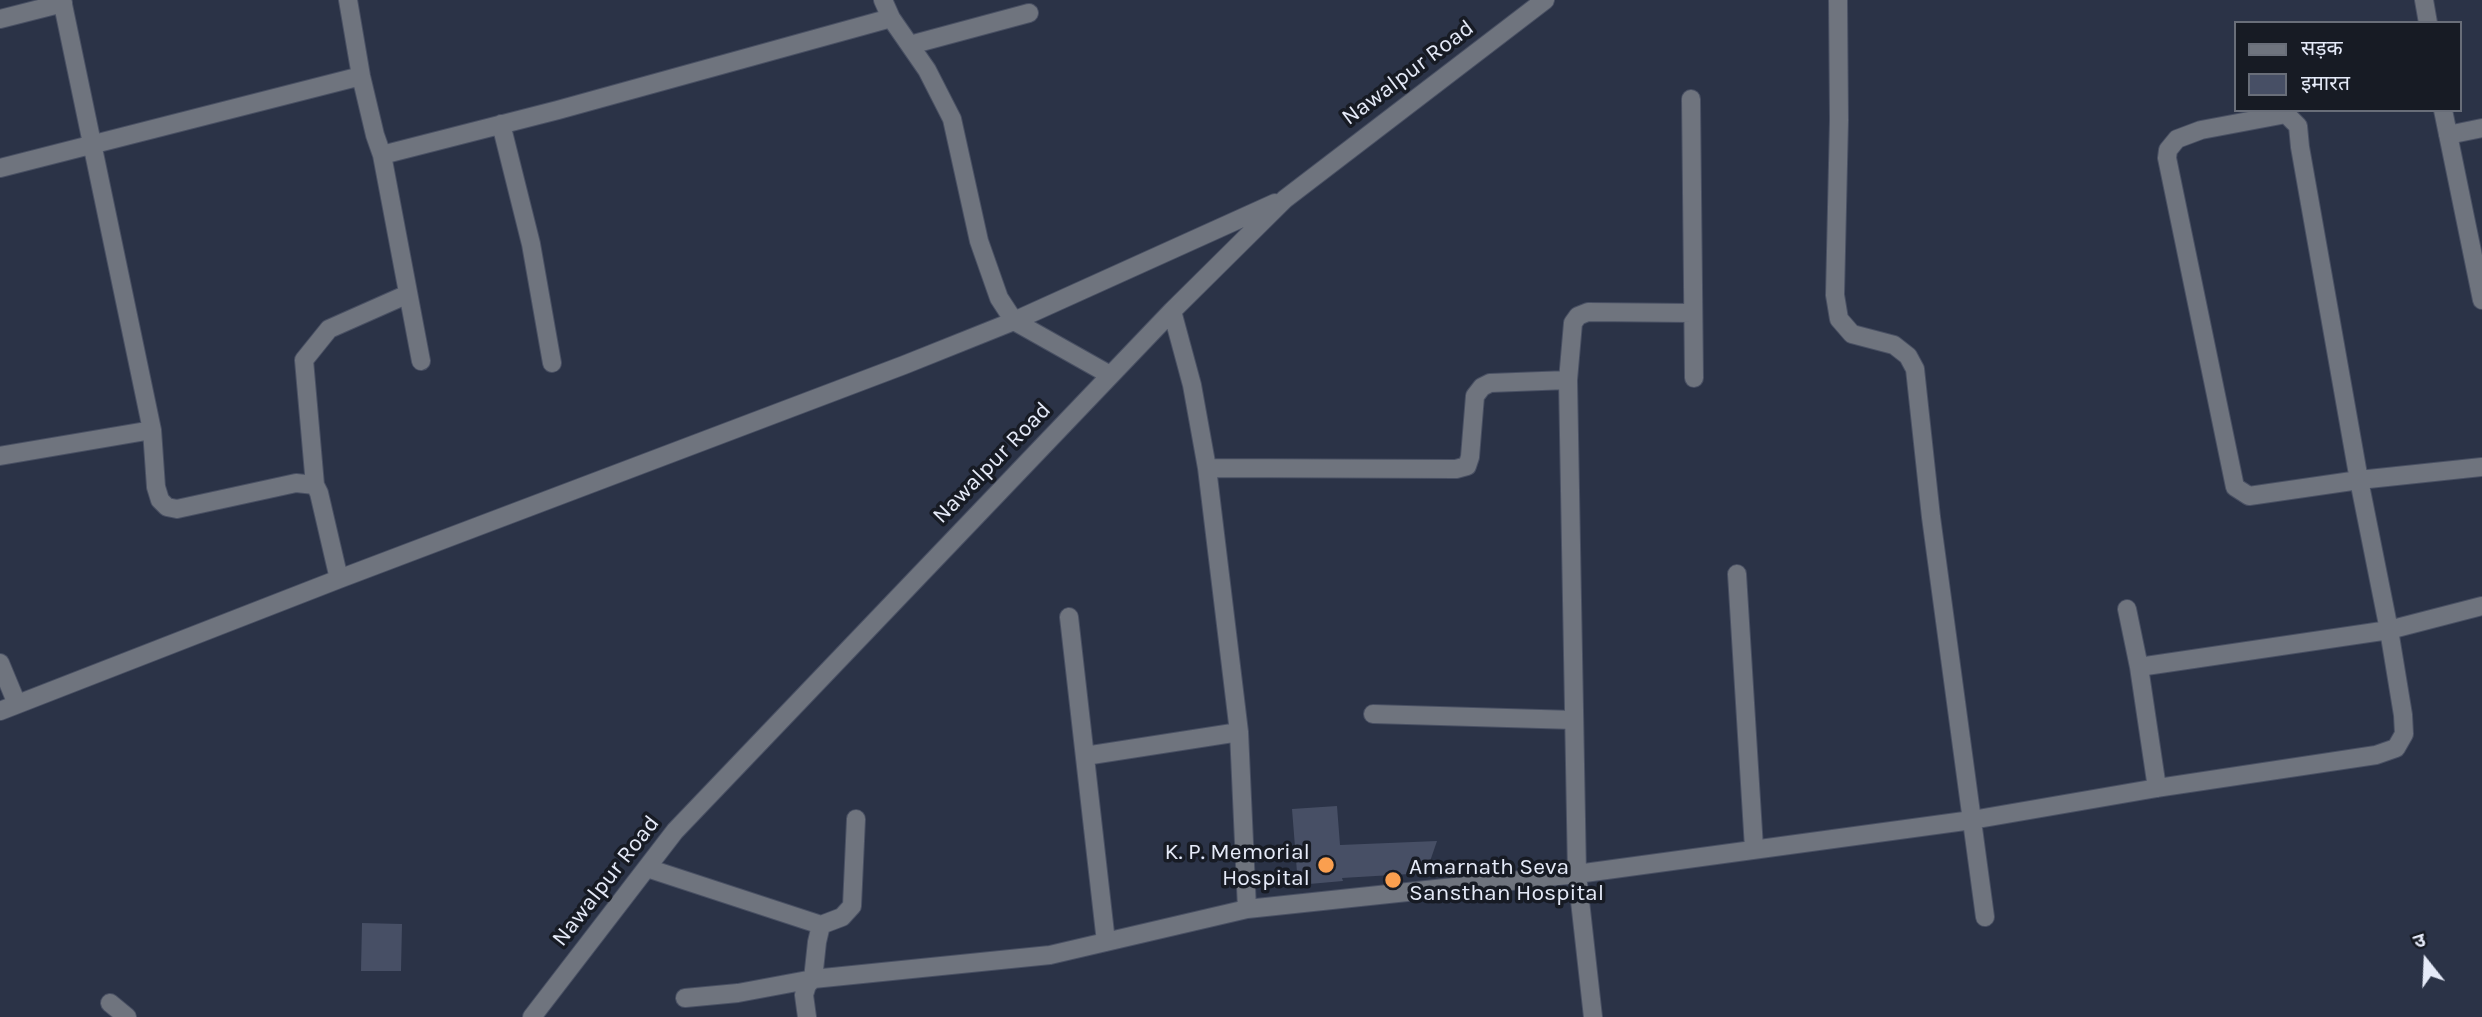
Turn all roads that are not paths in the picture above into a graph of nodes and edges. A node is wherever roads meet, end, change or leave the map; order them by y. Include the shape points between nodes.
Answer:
1 (348, 0) edge
2 (883, 0) edge
3 (1545, 0) edge
4 (1838, 0) edge
5 (2424, 0) edge
6 (62, 1) edge
7 (1029, 13) dead end
8 (891, 18) junction
9 (0, 19) edge
10 (2428, 21) edge
11 (910, 45) junction
12 (362, 76) junction
13 (1691, 99) dead end
14 (2443, 112) edge
15 (501, 124) junction
16 (2482, 128) edge
17 (2448, 135) junction
18 (93, 144) junction
19 (382, 155) junction
20 (0, 168) edge
21 (1285, 199) junction
22 (408, 294) junction
23 (2482, 300) edge
24 (1172, 311) junction
25 (1693, 313) junction
26 (1014, 321) junction
27 (421, 361) dead end
28 (552, 363) dead end
29 (1110, 375) junction
30 (1694, 378) dead end
31 (1568, 380) junction
32 (152, 430) junction
33 (0, 456) edge
34 (2482, 467) edge
35 (1207, 468) junction
36 (2359, 480) junction
37 (315, 485) junction
38 (1737, 574) dead end
39 (339, 579) junction
40 (2482, 606) edge
41 (2127, 609) dead end
42 (1069, 617) dead end
43 (2389, 629) junction
44 (0, 663) edge
45 (2139, 667) junction
46 (17, 704) junction
47 (0, 711) edge
48 (1373, 714) dead end
49 (1574, 720) junction
50 (1240, 732) junction
51 (1085, 756) junction
52 (2157, 788) junction
53 (856, 819) dead end
54 (1972, 820) junction
55 (1754, 848) junction
56 (647, 868) junction
57 (1577, 874) junction
58 (1247, 909) junction
59 (1985, 917) dead end
60 (821, 925) junction
61 (1106, 942) junction
62 (813, 979) junction
63 (685, 998) dead end
64 (110, 1003) dead end
65 (127, 1017) edge
66 (532, 1017) edge
67 (807, 1017) edge
68 (1593, 1017) edge

1 - 12 street
2 - 8 street
3 - 21 street, Nawalpur Road
4 - 54 street via 1835,295 1839,319 1852,334 1894,345 1915,369
5 - 10 street
6 - 9 street
6 - 18 street
7 - 11 street
8 - 11 street
8 - 15 street
11 - 26 street via 952,119 989,276
12 - 18 street
12 - 19 street
13 - 25 street
14 - 17 street
15 - 19 street
15 - 28 street via 531,244
16 - 17 street
17 - 23 street
18 - 20 street
18 - 32 street
19 - 22 street
21 - 24 street, Nawalpur Road
21 - 26 street
22 - 27 street
22 - 37 street via 329,329 304,360
24 - 29 street, Nawalpur Road
24 - 35 street
25 - 30 street
25 - 31 street via 1578,316 1573,323
26 - 29 street
26 - 39 street
29 - 56 street, Nawalpur Road via 675,831
31 - 35 street via 1482,387 1475,396 1470,457 1467,466 1456,469
31 - 49 street
32 - 33 street
32 - 37 street via 156,487 167,507 177,509 296,483
34 - 36 street
35 - 50 street
36 - 36 street via 2249,496 2235,487 2167,158 2177,139 2286,114 2298,126
36 - 43 street
37 - 39 street
38 - 55 street
39 - 46 street
40 - 43 street
41 - 45 street
42 - 51 street
43 - 45 street
43 - 52 street via 2404,734 2396,748 2376,755
44 - 46 street
45 - 52 street
46 - 47 street
48 - 49 street
49 - 57 street
50 - 51 street
50 - 58 street
51 - 61 street
52 - 54 street
53 - 60 street via 852,906 842,917
54 - 55 street
54 - 59 street
55 - 57 street
56 - 60 street
56 - 66 street, Nawalpur Road
57 - 58 street
57 - 68 street
58 - 61 street
60 - 62 street
61 - 62 street via 1049,955
62 - 63 street
62 - 67 street via 803,995
64 - 65 street

